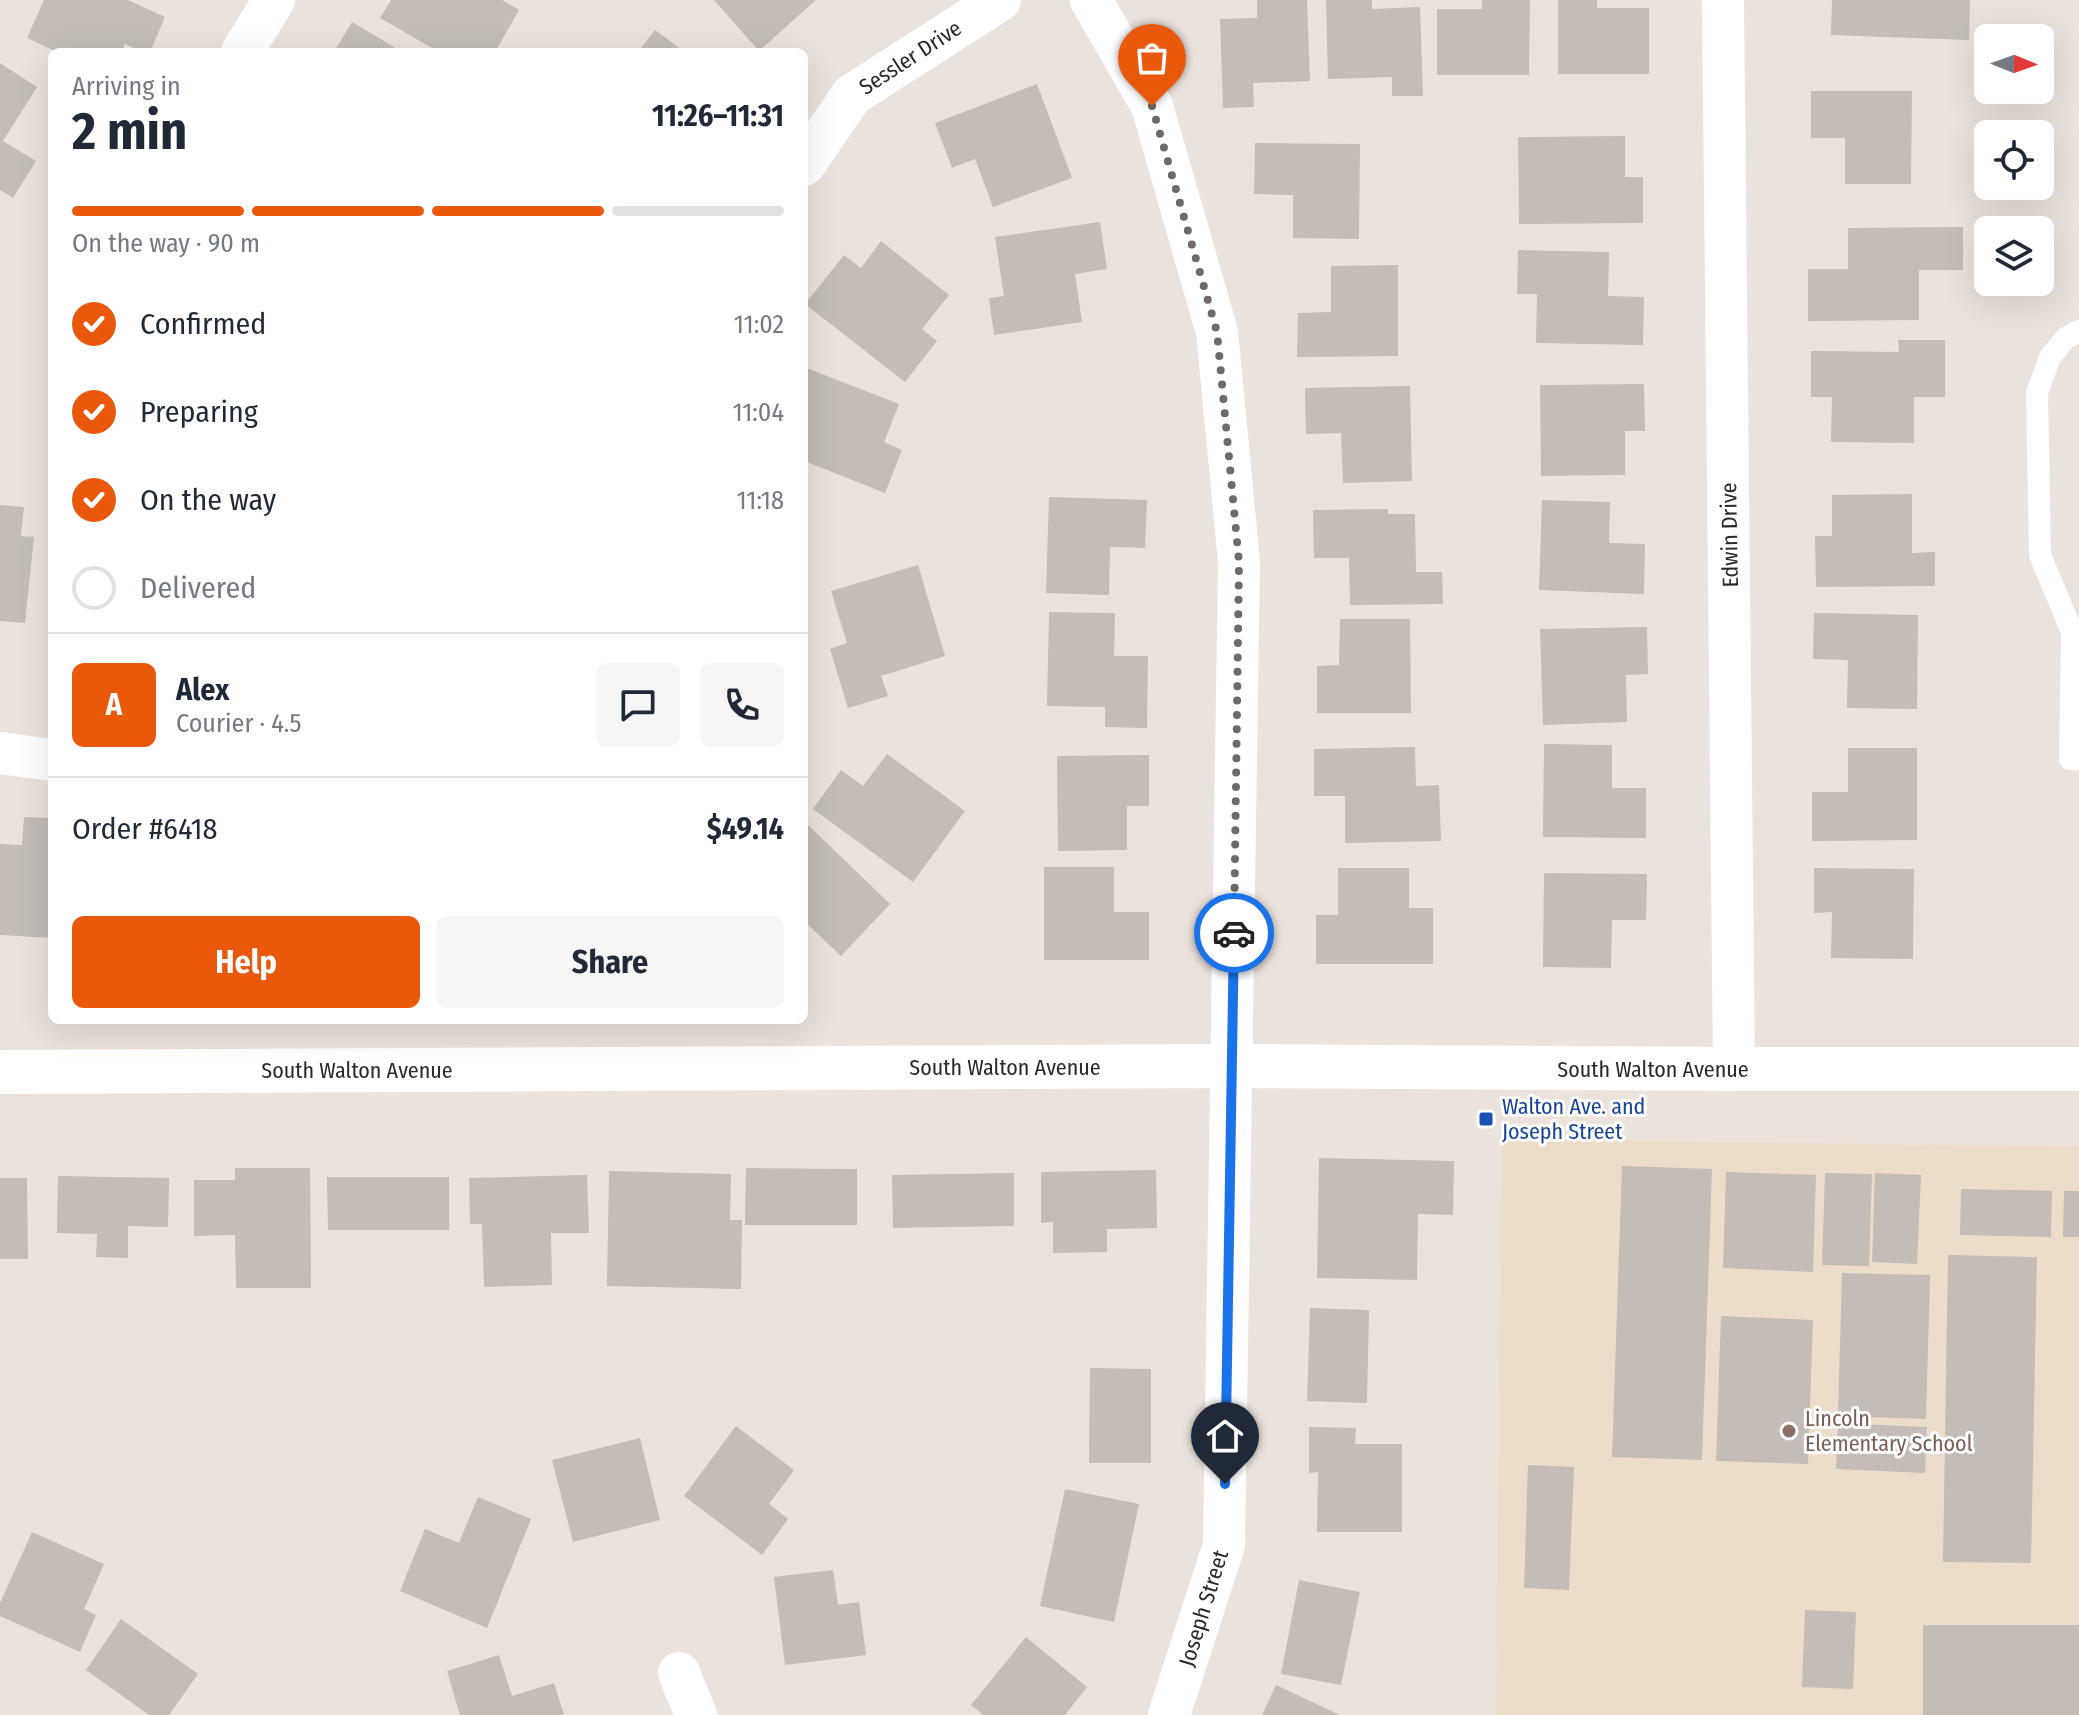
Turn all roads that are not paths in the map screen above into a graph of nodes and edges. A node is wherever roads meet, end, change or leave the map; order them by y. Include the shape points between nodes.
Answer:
1 (274, 0) edge
2 (1000, 0) edge
3 (1091, 0) edge
4 (1723, 0) edge
5 (244, 48) edge
6 (808, 159) edge
7 (2079, 331) edge
8 (2075, 632) edge
9 (0, 753) edge
10 (48, 759) edge
11 (2079, 759) edge
12 (2079, 1044) edge
13 (1232, 1066) junction
14 (1734, 1069) junction
15 (2079, 1069) edge
16 (2011, 1070) junction
17 (0, 1072) edge
18 (2079, 1096) edge
19 (679, 1673) dead end
20 (696, 1715) edge
21 (1169, 1715) edge

1 - 5 street
2 - 6 street, Sessler Drive via 852,95
3 - 13 street, Joseph Street via 1152,106 1217,332 1239,562
4 - 14 street, Edwin Drive
7 - 8 lane via 2050,357 2037,393 2040,555
8 - 11 lane via 2070,759
9 - 10 street
12 - 16 street, South Walton Avenue via 2062,1044
13 - 14 street, South Walton Avenue
13 - 17 street, South Walton Avenue
13 - 21 street, Joseph Street via 1224,1545
14 - 16 street, South Walton Avenue
15 - 16 street
16 - 18 street, South Walton Avenue via 2058,1095
19 - 20 street

